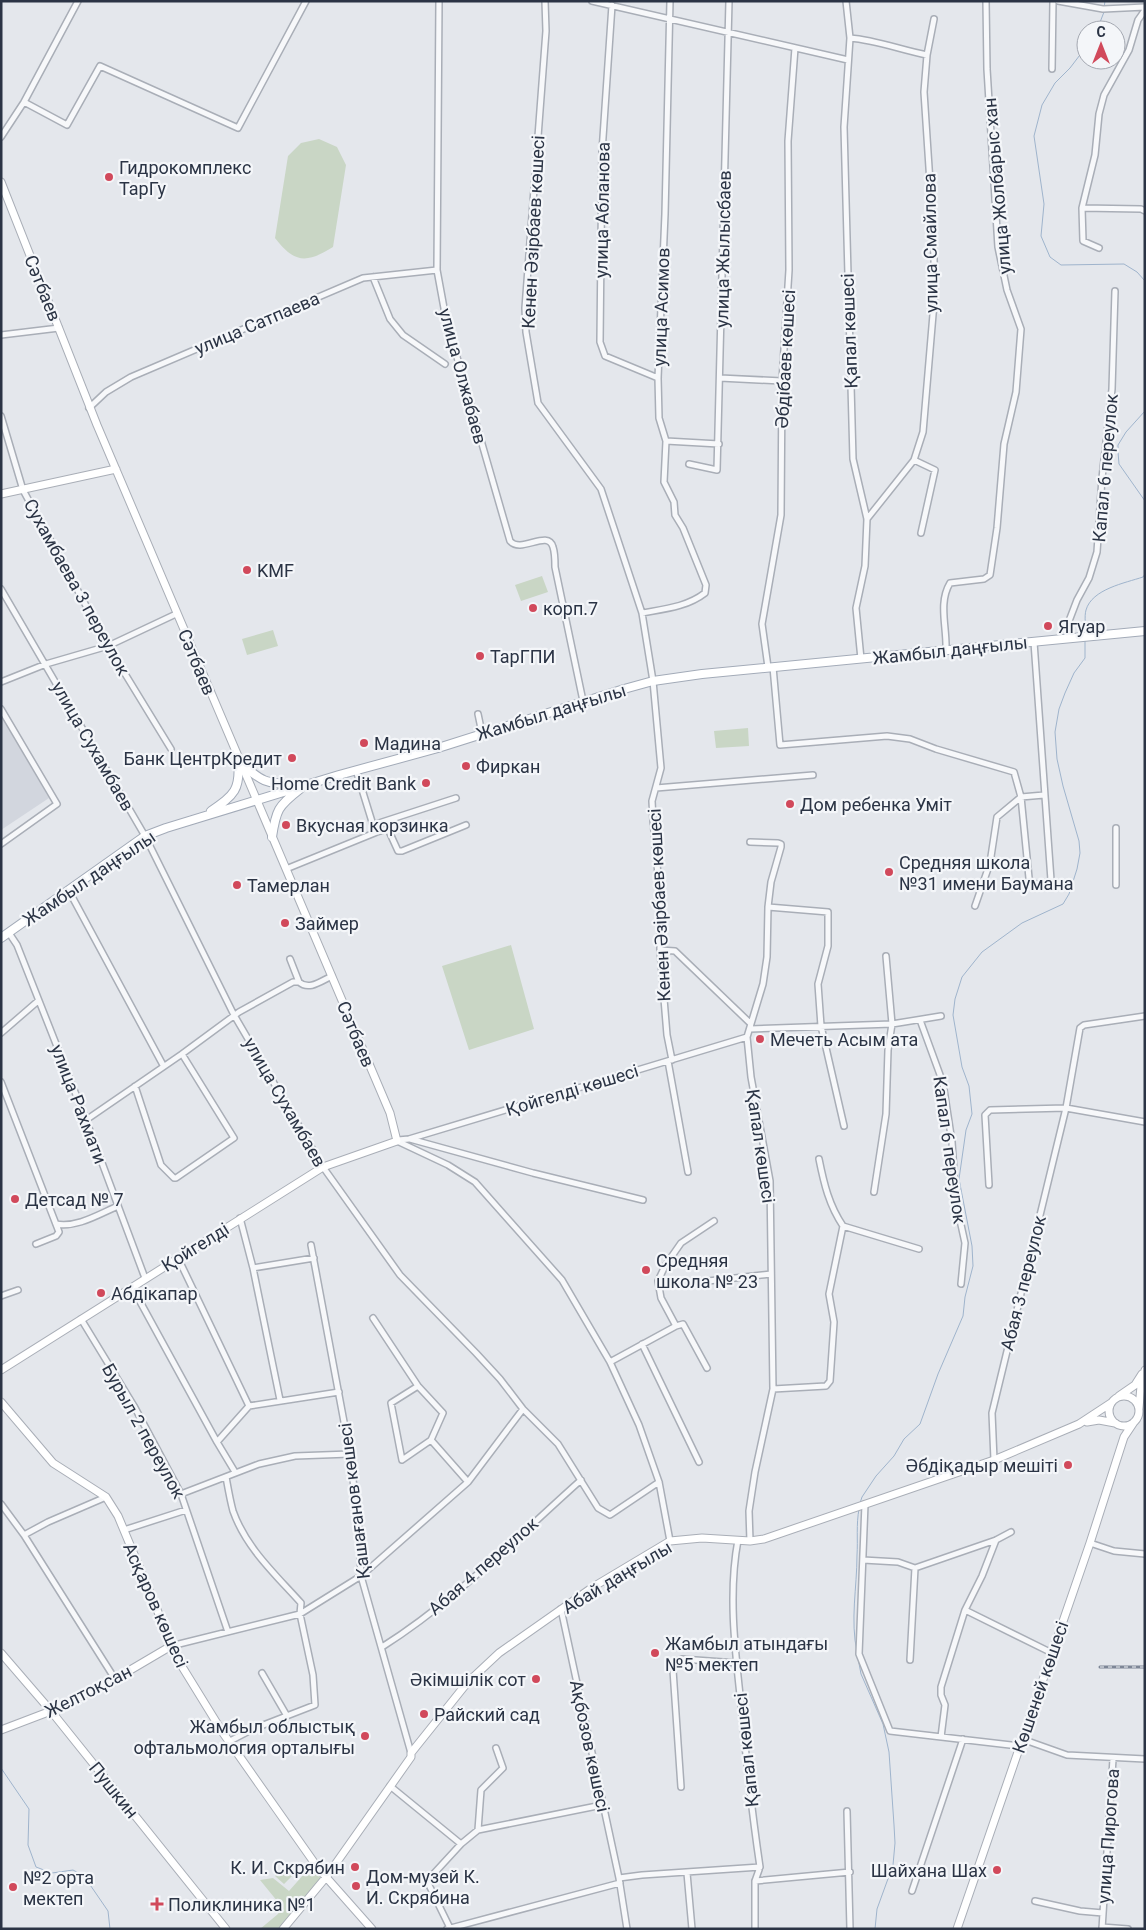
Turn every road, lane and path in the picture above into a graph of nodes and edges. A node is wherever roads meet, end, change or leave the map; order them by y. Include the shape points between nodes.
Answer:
1 (78, 1) edge
2 (306, 1) edge
3 (439, 1) edge
4 (545, 1) edge
5 (592, 1) edge
6 (670, 1) edge
7 (729, 1) edge
8 (846, 1) edge
9 (986, 1) edge
10 (1053, 1) edge
11 (1058, 1) edge
12 (612, 5) junction
13 (1145, 8) edge
14 (670, 19) junction
15 (934, 19) dead end
16 (728, 32) junction
17 (850, 38) junction
18 (795, 48) junction
19 (927, 55) junction
20 (848, 60) junction
21 (1052, 69) dead end
22 (24, 102) junction
23 (1, 137) edge
24 (1, 182) edge
25 (1082, 208) junction
26 (1145, 211) edge
27 (1099, 248) dead end
28 (436, 270) junction
29 (373, 276) junction
30 (1115, 291) dead end
31 (59, 328) junction
32 (1, 335) edge
33 (445, 364) dead end
34 (658, 378) junction
35 (720, 378) junction
36 (782, 381) junction
37 (90, 408) junction
38 (1, 416) edge
39 (666, 441) junction
40 (719, 444) junction
41 (914, 460) junction
42 (690, 464) dead end
43 (116, 469) junction
44 (23, 490) junction
45 (1, 494) edge
46 (867, 519) junction
47 (921, 533) dead end
48 (1, 590) edge
49 (642, 613) junction
50 (176, 614) junction
51 (1145, 632) edge
52 (1068, 639) junction
53 (1034, 642) junction
54 (108, 646) junction
55 (946, 650) junction
56 (861, 659) junction
57 (46, 664) junction
58 (770, 667) junction
59 (653, 681) junction
60 (1, 682) edge
61 (583, 701) junction
62 (1, 709) edge
63 (478, 714) dead end
64 (482, 733) junction
65 (171, 749) dead end
66 (238, 760) junction
67 (356, 770) junction
68 (813, 775) dead end
69 (305, 785) junction
70 (656, 788) junction
71 (1044, 795) junction
72 (1021, 796) junction
73 (456, 798) dead end
74 (256, 800) junction
75 (206, 814) junction
76 (373, 824) junction
77 (466, 825) dead end
78 (1116, 828) dead end
79 (377, 832) junction
80 (145, 836) junction
81 (272, 837) junction
82 (750, 842) dead end
83 (1, 844) edge
84 (286, 869) junction
85 (1116, 885) dead end
86 (69, 891) junction
87 (975, 906) dead end
88 (768, 907) junction
89 (9, 933) junction
90 (1, 938) edge
91 (660, 950) junction
92 (886, 956) dead end
93 (290, 959) dead end
94 (332, 976) junction
95 (299, 982) junction
96 (38, 1001) junction
97 (234, 1015) junction
98 (942, 1016) dead end
99 (1145, 1016) edge
100 (920, 1020) junction
101 (892, 1024) junction
102 (750, 1026) junction
103 (821, 1026) junction
104 (1, 1033) edge
105 (747, 1037) junction
106 (182, 1054) junction
107 (670, 1060) junction
108 (163, 1065) junction
109 (1, 1082) edge
110 (135, 1086) junction
111 (1066, 1108) junction
112 (86, 1120) junction
113 (1145, 1122) edge
114 (844, 1126) dead end
115 (410, 1139) junction
116 (397, 1140) junction
117 (818, 1159) dead end
118 (323, 1167) junction
119 (688, 1172) dead end
120 (989, 1185) dead end
121 (874, 1192) dead end
122 (643, 1200) dead end
123 (118, 1206) junction
124 (240, 1218) junction
125 (714, 1221) dead end
126 (56, 1224) junction
127 (843, 1226) junction
128 (36, 1244) dead end
129 (311, 1245) dead end
130 (918, 1249) dead end
131 (178, 1258) junction
132 (314, 1258) junction
133 (253, 1268) junction
134 (771, 1274) junction
135 (145, 1278) junction
136 (699, 1282) dead end
137 (961, 1284) dead end
138 (132, 1287) junction
139 (18, 1290) dead end
140 (1, 1296) edge
141 (373, 1318) dead end
142 (81, 1319) junction
143 (676, 1326) junction
144 (642, 1344) junction
145 (610, 1362) junction
146 (707, 1368) dead end
147 (1145, 1369) edge
148 (1, 1370) edge
149 (418, 1386) junction
150 (773, 1389) junction
151 (339, 1392) junction
152 (1118, 1397) junction
153 (280, 1400) junction
154 (1, 1402) edge
155 (1111, 1403) junction
156 (250, 1406) junction
157 (1141, 1407) edge
158 (523, 1409) junction
159 (1135, 1421) junction
160 (1079, 1424) junction
161 (1116, 1424) junction
162 (431, 1440) junction
163 (216, 1442) junction
164 (1122, 1444) junction
165 (350, 1454) junction
166 (994, 1460) junction
167 (699, 1462) dead end
168 (235, 1472) junction
169 (226, 1477) junction
170 (581, 1480) junction
171 (468, 1482) junction
172 (659, 1482) junction
173 (181, 1494) junction
174 (106, 1497) junction
175 (1, 1504) edge
176 (864, 1504) junction
177 (186, 1510) junction
178 (124, 1530) junction
179 (1011, 1532) dead end
180 (24, 1535) junction
181 (738, 1540) junction
182 (996, 1540) junction
183 (670, 1541) junction
184 (750, 1541) junction
185 (1090, 1544) junction
186 (1145, 1554) edge
187 (863, 1560) junction
188 (915, 1568) junction
189 (360, 1576) junction
190 (561, 1609) junction
191 (965, 1610) junction
192 (300, 1614) junction
193 (228, 1632) junction
194 (172, 1646) junction
195 (382, 1647) junction
196 (1, 1653) edge
197 (1052, 1653) junction
198 (910, 1660) dead end
199 (737, 1663) junction
200 (262, 1673) dead end
201 (115, 1679) junction
202 (51, 1711) junction
203 (286, 1716) junction
204 (1, 1730) edge
205 (941, 1737) junction
206 (964, 1739) junction
207 (230, 1741) junction
208 (1020, 1742) junction
209 (496, 1748) dead end
210 (411, 1753) junction
211 (1113, 1759) junction
212 (1145, 1759) edge
213 (390, 1786) junction
214 (681, 1787) dead end
215 (602, 1805) junction
216 (846, 1811) dead end
217 (478, 1830) junction
218 (461, 1844) junction
219 (760, 1867) junction
220 (850, 1872) junction
221 (687, 1873) junction
222 (326, 1876) junction
223 (620, 1881) junction
224 (755, 1881) junction
225 (912, 1891) dead end
226 (1035, 1901) dead end
227 (1103, 1913) junction
228 (448, 1928) edge
229 (1102, 1928) edge
230 (226, 1929) edge
231 (283, 1929) edge
232 (372, 1929) edge
233 (627, 1929) edge
234 (692, 1929) edge
235 (754, 1929) edge
236 (850, 1929) edge
237 (957, 1929) edge
238 (1128, 1929) edge

1 - 22 street
2 - 22 street via 238,128 100,66 66,124
3 - 28 street, улица Олжабаев
4 - 49 street, Кенен Әзірбаев көшесі via 546,31 525,308 528,341 538,403 602,489
5 - 12 street
6 - 14 street, улица Асимов
7 - 16 street, улица Жылысбаев
8 - 17 street, Қапал көшесі
9 - 55 street, улица Жолбарыс хан via 998,246 1007,290 1021,329 1016,392 1004,444 990,575 950,582 944,592
10 - 21 street
11 - 13 street via 1103,9
12 - 14 street
12 - 34 street, улица Абланова via 602,152 600,342 605,356
13 - 25 street via 1129,50 1104,95 1095,155
14 - 16 street
14 - 34 street, улица Асимов
15 - 19 street, улица Смайлова
16 - 18 street
16 - 35 street, улица Жылысбаев
17 - 19 street via 870,39
17 - 20 street, Қапал көшесі
18 - 20 street
18 - 36 street, Әбдібаев көшесі via 788,141 789,270
19 - 41 street, улица Смайлова via 924,92 935,291 923,432
20 - 46 street, Қапал көшесі via 844,127 853,459
22 - 23 street
24 - 31 main road, Сәтбаев
25 - 26 street
25 - 27 street via 1083,241
28 - 29 street, улица Сатпаева
28 - 61 street, улица Олжабаев via 446,319 510,541 518,546 546,540 553,546
29 - 33 street via 390,319 403,335
29 - 37 street, улица Сатпаева via 140,373 106,392
30 - 52 street, Капал 6 переулок via 1112,389 1097,552 1090,578 1069,621
31 - 32 street
31 - 37 main road, Сәтбаев
34 - 39 street, улица Асимов via 660,418
35 - 36 street
35 - 40 street, улица Жылысбаев
36 - 58 street, Әбдібаев көшесі via 781,516 762,624
37 - 43 main road, Сәтбаев
38 - 44 street, Сухамбаева 3 переулок
39 - 40 street
39 - 49 street, улица Асимов via 664,482 706,585 705,593 678,606
40 - 42 street, улица Жылысбаев via 717,470
41 - 46 street, улица Смайлова
41 - 47 street via 935,470
43 - 44 main road
43 - 50 main road, Сәтбаев
44 - 45 main road
44 - 54 street, Сухамбаева 3 переулок
46 - 56 street, Қапал көшесі via 865,566 856,608
48 - 57 street, улица Сухамбаев
49 - 59 street, Кенен Әзірбаев көшесі
50 - 54 street
50 - 66 main road, Сәтбаев
51 - 52 main road, Жамбыл даңғылы
52 - 53 main road, Жамбыл даңғылы
53 - 55 main road, Жамбыл даңғылы
53 - 71 street
54 - 57 street
54 - 65 street, Сухамбаева 3 переулок
55 - 56 main road, Жамбыл даңғылы
56 - 58 main road, Жамбыл даңғылы
57 - 60 street
57 - 80 street, улица Сухамбаев
58 - 59 main road, Жамбыл даңғылы
58 - 72 street, Әбдібаев көшесі via 780,745 887,736 910,739 1014,772
59 - 61 main road, Жамбыл даңғылы
59 - 70 street, Кенен Әзірбаев көшесі via 661,768
61 - 64 main road, Жамбыл даңғылы
62 - 83 street via 57,804
63 - 64 street
64 - 67 main road, Жамбыл даңғылы
66 - 69 main road via 265,782
66 - 74 main road, Сәтбаев
66 - 75 main road via 238,787
67 - 69 main road, Жамбыл даңғылы
67 - 76 street
68 - 70 street
69 - 74 main road, Жамбыл даңғылы
69 - 81 main road via 286,799 277,811
70 - 91 street, Кенен Әзірбаев көшесі via 652,801 660,897
71 - 72 street
71 - 72 street via 1051,880 1048,885 1039,885 1029,878
72 - 87 street via 998,818 990,863
73 - 76 street
74 - 75 main road, Жамбыл даңғылы
74 - 81 main road, Сәтбаев
75 - 80 main road, Жамбыл даңғылы
76 - 79 street
77 - 79 street via 402,851 398,851 388,829
78 - 85 street
79 - 84 street
80 - 86 main road, Жамбыл даңғылы
80 - 97 street, улица Сухамбаев
81 - 84 main road, Сәтбаев
82 - 88 street, Қапал көшесі via 781,844
84 - 94 main road, Сәтбаев
86 - 89 main road, Жамбыл даңғылы
86 - 108 street
88 - 102 street, Қапал көшесі via 767,957
88 - 103 street via 828,912 828,946 818,984
89 - 90 main road, Жамбыл даңғылы
89 - 96 street, улица Рахмати
91 - 102 street via 675,951
91 - 107 street, Кенен Әзірбаев көшесі
92 - 101 street
93 - 95 street
94 - 95 street via 310,986
94 - 116 main road, Сәтбаев via 390,1113
95 - 97 street via 281,988
96 - 104 street
96 - 112 street, улица Рахмати
97 - 106 street
97 - 118 street, улица Сухамбаев
98 - 100 street
99 - 111 street, Абая 3 переулок via 1080,1028
100 - 101 street
100 - 137 street, Капал 6 переулок via 943,1083 952,1142 956,1202 965,1242
101 - 103 street
101 - 121 street via 886,1114
102 - 103 street
102 - 105 street, Қапал көшесі
103 - 114 street
105 - 107 street, Қойгелді көшесі
105 - 134 street, Қапал көшесі via 770,1181
106 - 108 street
106 - 110 street via 234,1138 176,1178 161,1165
107 - 115 street, Қойгелді көшесі
107 - 119 street, Кенен Әзірбаев көшесі
108 - 110 street
109 - 126 street
110 - 112 street
111 - 113 street
111 - 120 street via 995,1109 984,1114
111 - 166 street, Абая 3 переулок via 992,1413
112 - 123 street, улица Рахмати
115 - 116 street, Қойгелді көшесі
115 - 122 street
116 - 118 main road, Қойгелді
116 - 145 street via 475,1182 562,1280
117 - 127 street via 825,1191
118 - 124 main road, Қойгелді
118 - 158 street, улица Сухамбаев via 400,1274 500,1379
123 - 126 street via 81,1222 64,1226
123 - 135 street, улица Рахмати
124 - 131 main road, Қойгелді
124 - 133 street
125 - 143 street via 681,1242 658,1281 661,1298
126 - 128 street via 58,1234
127 - 130 street
127 - 150 street via 829,1294 834,1322 830,1381 826,1386
129 - 132 street, Қашағанов көшесі
131 - 135 main road, Қойгелді
131 - 156 street
132 - 133 street
132 - 151 street, Қашағанов көшесі
133 - 153 street
134 - 136 street
134 - 150 street, Қапал көшесі
135 - 138 main road, Қойгелді
138 - 142 main road, Қойгелді
138 - 163 street
139 - 140 street
141 - 149 street
142 - 148 main road, Қойгелді
142 - 173 street, Бурыл 2 переулок via 134,1406
143 - 144 street
143 - 146 street via 683,1324
144 - 145 street
144 - 167 street
145 - 172 street via 639,1425
147 - 152 main road via 1135,1385
147 - 157 main road
149 - 162 street via 443,1413
149 - 162 street via 391,1403 402,1460
150 - 184 street, Қапал көшесі via 749,1511
151 - 153 street
151 - 165 street, Қашағанов көшесі
152 - 155 main road
152 - 157 main road via 1129,1396
153 - 156 street
154 - 174 main road, Асқаров көшесі via 53,1463
155 - 160 main road
155 - 161 main road via 1109,1412
156 - 163 street
157 - 159 main road
158 - 170 street, улица Сухамбаев via 558,1444
158 - 171 street
159 - 161 main road via 1126,1426
159 - 164 main road, Көшеней көшесі
160 - 161 main road via 1099,1420
160 - 166 main road, Абай даңғылы
161 - 164 main road via 1122,1434
162 - 171 street
163 - 168 street
164 - 185 main road, Көшеней көшесі
165 - 168 street via 295,1456
165 - 189 street, Қашағанов көшесі via 359,1531
166 - 176 main road, Абай даңғылы
168 - 169 street
169 - 173 street
169 - 192 street via 245,1538 301,1603
170 - 172 street, улица Сухамбаев via 598,1508 610,1514
170 - 195 street, Абая 4 переулок via 416,1625
171 - 189 street
172 - 183 street
173 - 177 street, Бурыл 2 переулок
174 - 178 main road, Асқаров көшесі
174 - 180 street
175 - 180 street
176 - 184 main road, Абай даңғылы
176 - 187 street
177 - 178 street
177 - 193 street, Бурыл 2 переулок
178 - 194 main road, Асқаров көшесі
179 - 182 street
180 - 201 street
181 - 183 main road, Абай даңғылы via 702,1538
181 - 184 main road, Абай даңғылы
181 - 199 street, Қапал көшесі via 733,1603
182 - 188 street
182 - 191 street
183 - 190 main road, Абай даңғылы
185 - 186 street via 1114,1551
185 - 197 main road, Көшеней көшесі
187 - 188 street via 898,1562
187 - 205 street via 859,1654 890,1731
188 - 198 street
189 - 192 street
189 - 195 street, Қашағанов көшесі
190 - 210 main road, Абай даңғылы via 499,1653 467,1683
190 - 215 street, Ақбозов көшесі
191 - 197 street
191 - 205 street via 941,1687 940,1695 945,1705
192 - 193 street
192 - 203 street via 313,1675 315,1705
193 - 194 street
194 - 201 main road, Желтоқсан
194 - 207 main road, Асқаров көшесі
195 - 210 street, Қашағанов көшесі
196 - 202 main road, Пушкин
197 - 208 main road, Көшеней көшесі
199 - 214 street via 682,1659 675,1662
199 - 219 street, Қапал көшесі
200 - 203 street
201 - 202 main road, Желтоқсан
202 - 204 main road, Желтоқсан
202 - 230 main road, Пушкин
203 - 207 street
205 - 206 street
206 - 208 street
206 - 225 street
207 - 222 main road, Асқаров көшесі
208 - 211 street via 1067,1755
208 - 237 main road, Көшеней көшесі
209 - 217 street via 502,1768 480,1790
210 - 213 main road, Абай даңғылы
211 - 212 street
211 - 227 street, улица Пирогова
213 - 218 street
213 - 222 main road, Абай даңғылы
215 - 217 street
215 - 223 street, Ақбозов көшесі
216 - 220 street
217 - 218 street
218 - 228 street via 427,1882
219 - 221 street
219 - 224 street, Қапал көшесі
220 - 224 street
220 - 236 street
221 - 223 street via 642,1875
221 - 234 street
222 - 231 main road, Абай даңғылы
222 - 232 main road, Асқаров көшесі
223 - 228 street
223 - 233 street, Ақбозов көшесі
224 - 235 street, Қапал көшесі
226 - 227 street, улица Пирогова
227 - 229 street, улица Пирогова
229 - 238 street

